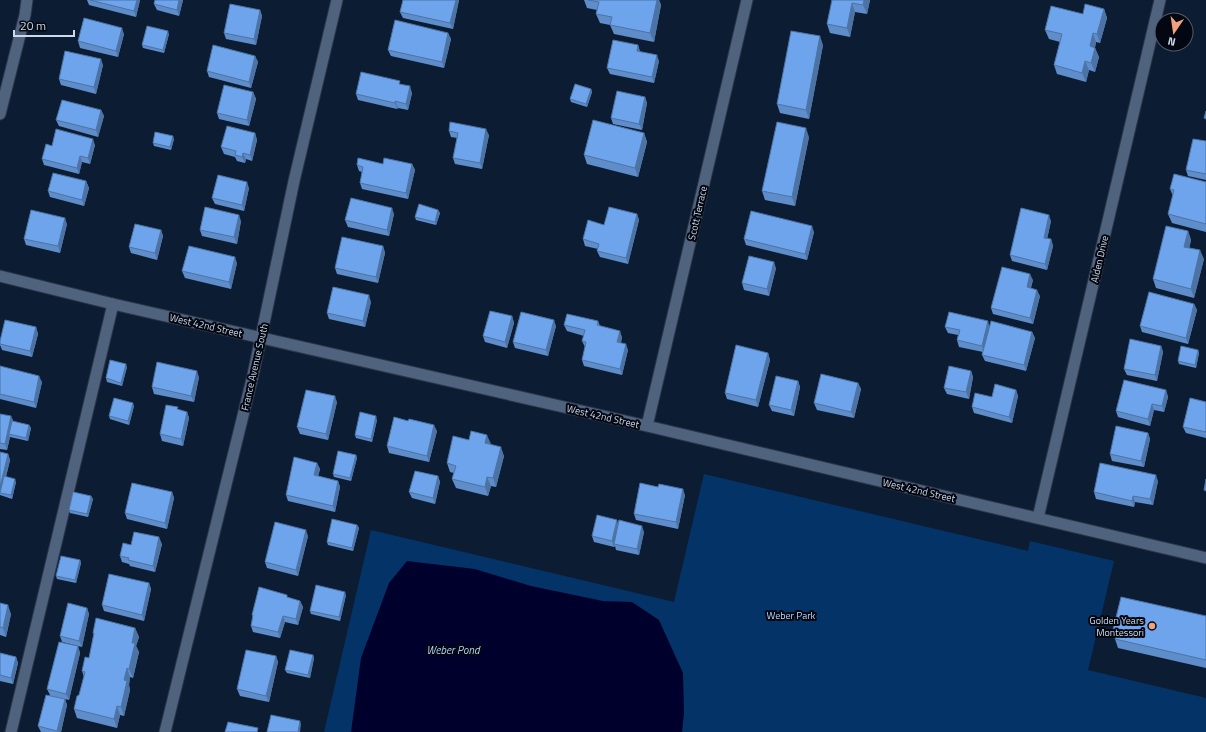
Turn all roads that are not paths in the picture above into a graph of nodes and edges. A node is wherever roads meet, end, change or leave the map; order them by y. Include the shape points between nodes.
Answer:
1 (27, 0) edge
2 (337, 0) edge
3 (747, 0) edge
4 (1160, 0) edge
5 (0, 114) edge
6 (0, 276) edge
7 (113, 304) junction
8 (261, 337) junction
9 (647, 426) junction
10 (1038, 518) junction
11 (1206, 558) edge
12 (11, 732) edge
13 (165, 732) edge

1 - 5 street
2 - 8 street, France Avenue South via 294,181
3 - 9 street, Scott Terrace
4 - 10 street, Alden Drive
6 - 7 street, West 42nd Street
7 - 8 street, West 42nd Street
7 - 12 street
8 - 9 street, West 42nd Street
8 - 13 street, France Avenue South
9 - 10 street, West 42nd Street
10 - 11 street, West 42nd Street

